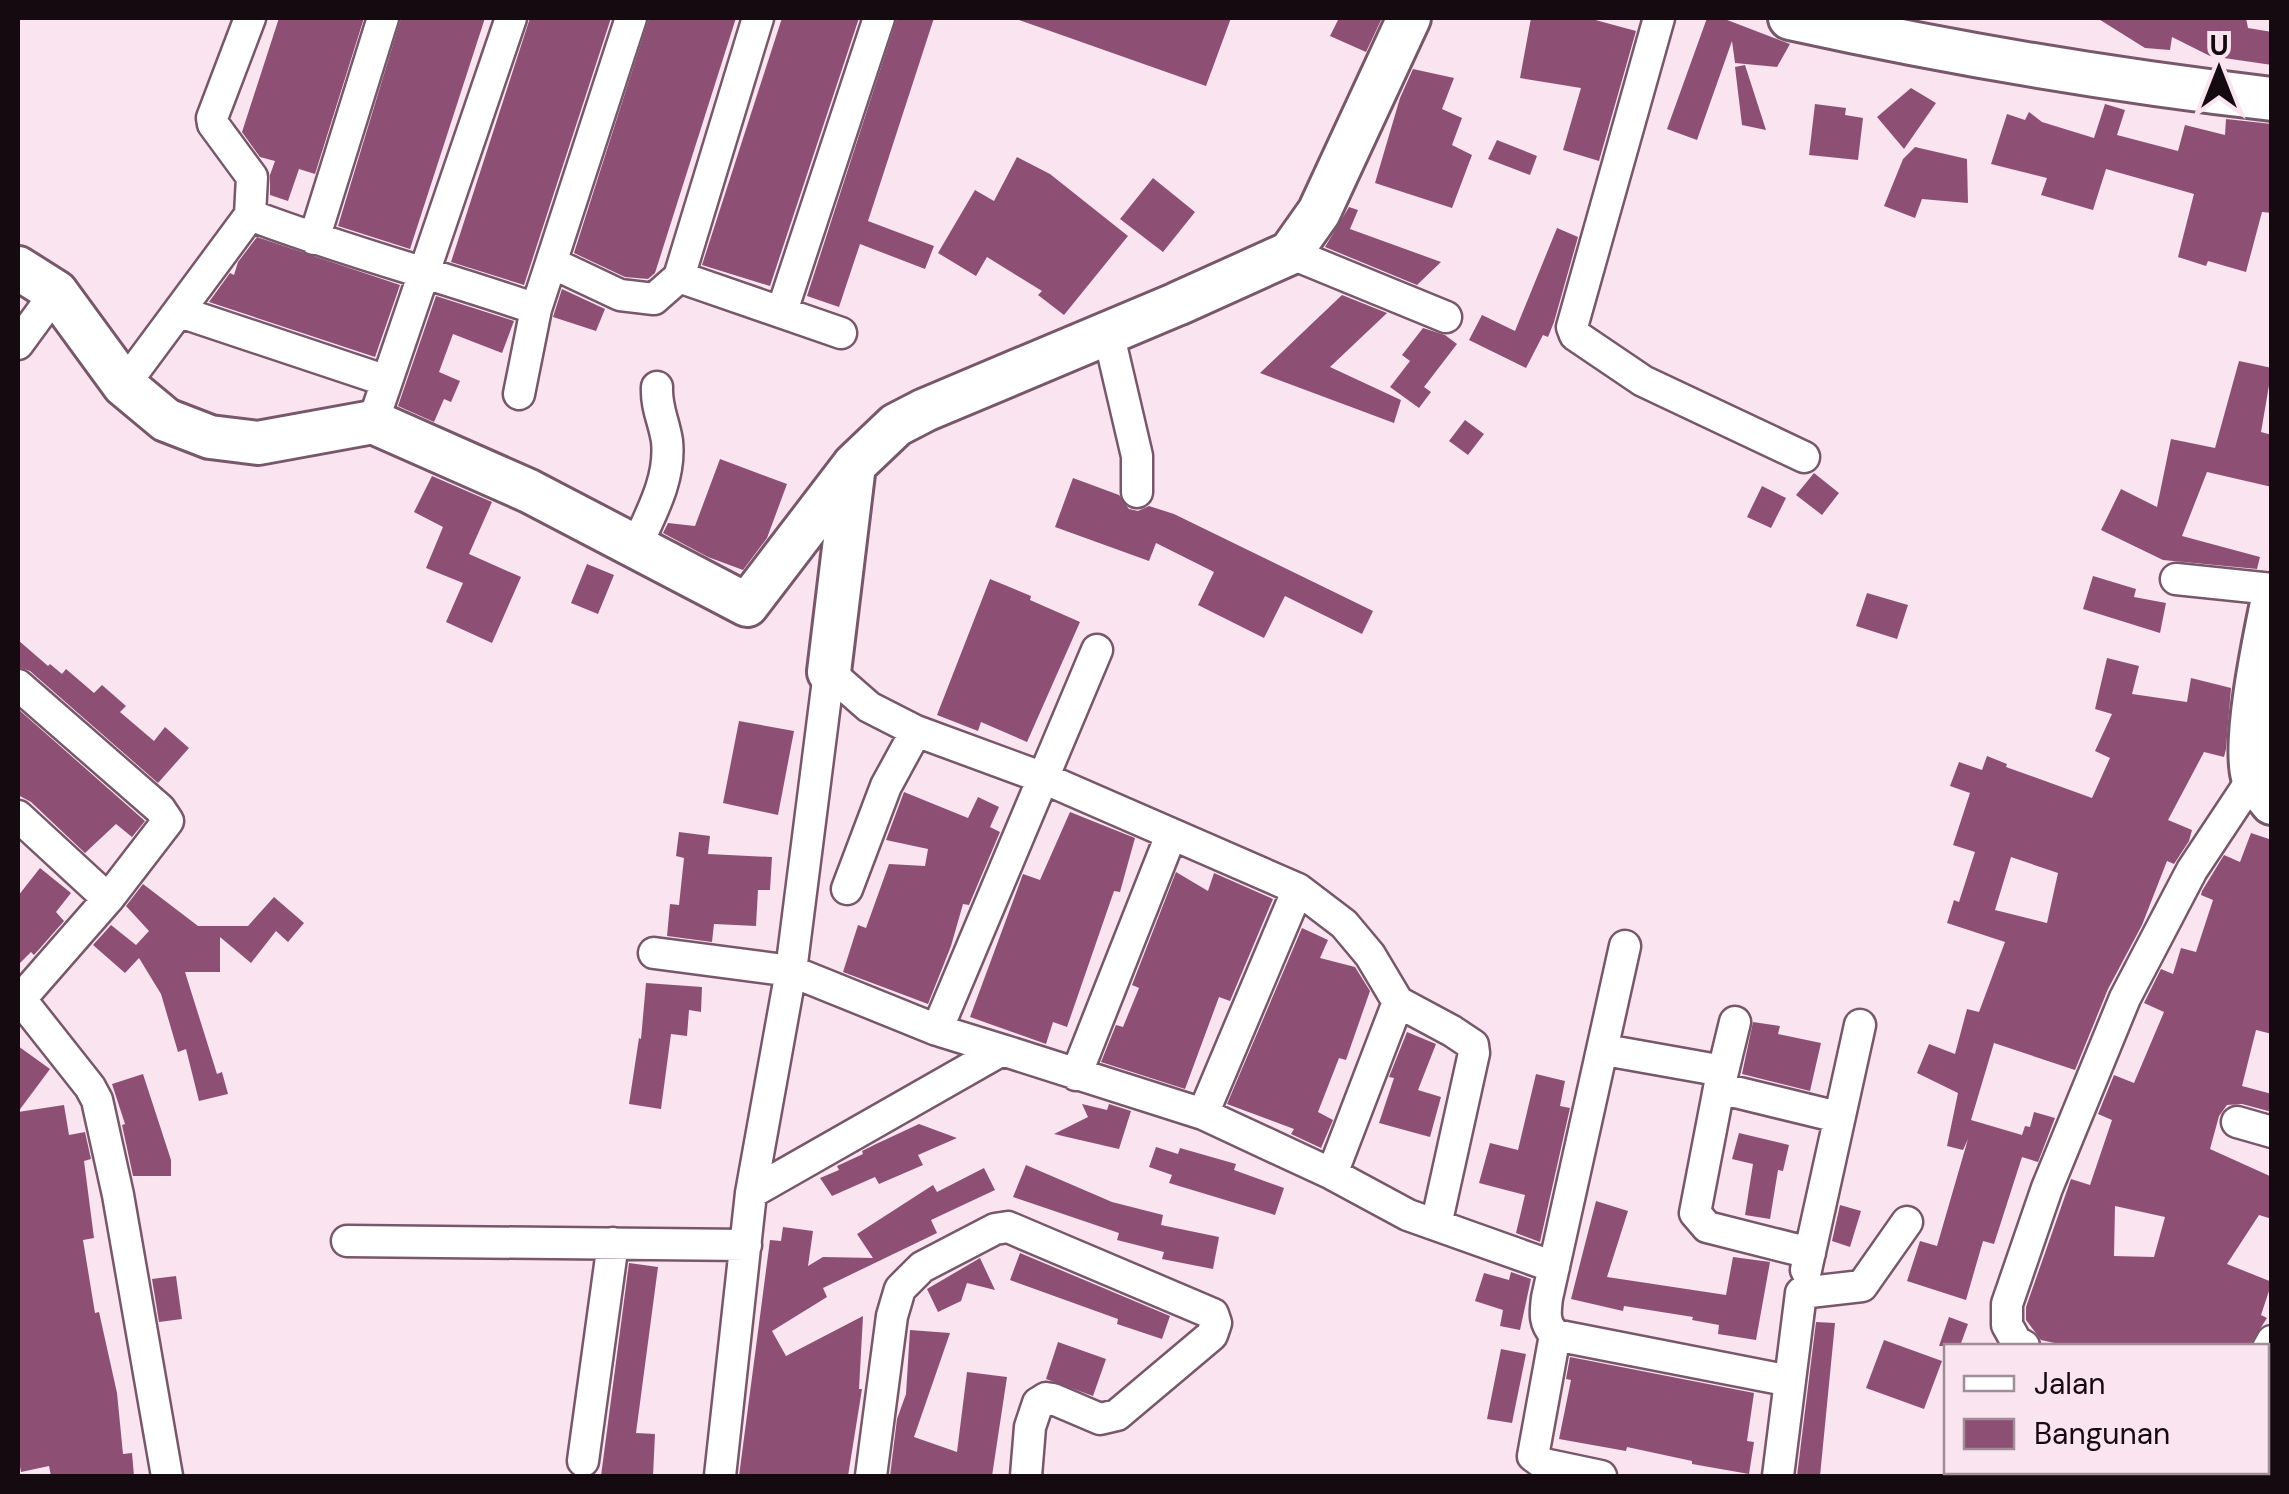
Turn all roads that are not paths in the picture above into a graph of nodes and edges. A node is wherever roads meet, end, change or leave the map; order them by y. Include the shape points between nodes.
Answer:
1 (250, 18) edge
2 (382, 18) edge
3 (511, 18) edge
4 (631, 18) edge
5 (758, 18) edge
6 (879, 18) edge
7 (1409, 18) edge
8 (1658, 18) edge
9 (1790, 18) edge
10 (2272, 99) edge
11 (250, 215) junction
12 (314, 239) junction
13 (1290, 253) junction
14 (552, 263) junction
15 (426, 271) junction
16 (679, 277) junction
17 (32, 278) edge
18 (536, 309) junction
19 (180, 312) junction
20 (782, 312) junction
21 (1446, 317) dead end
22 (1108, 332) junction
23 (841, 333) dead end
24 (18, 344) edge
25 (388, 380) junction
26 (124, 385) junction
27 (657, 387) dead end
28 (519, 394) dead end
29 (373, 422) junction
30 (1804, 457) dead end
31 (854, 466) junction
32 (1136, 492) dead end
33 (636, 547) junction
34 (2176, 579) dead end
35 (2272, 589) edge
36 (2272, 603) edge
37 (1097, 650) dead end
38 (829, 672) junction
39 (18, 686) edge
40 (916, 731) junction
41 (1041, 777) junction
42 (2262, 790) edge
43 (18, 816) edge
44 (1171, 835) junction
45 (848, 889) dead end
46 (1298, 889) junction
47 (108, 899) junction
48 (1625, 946) dead end
49 (654, 953) dead end
50 (791, 972) junction
51 (18, 999) edge
52 (1398, 1002) junction
53 (1735, 1022) dead end
54 (1860, 1025) dead end
55 (937, 1030) junction
56 (1002, 1050) junction
57 (1604, 1050) junction
58 (1076, 1075) junction
59 (1720, 1080) junction
60 (1203, 1114) junction
61 (1838, 1117) junction
62 (2238, 1122) dead end
63 (2272, 1132) edge
64 (1332, 1174) junction
65 (751, 1193) junction
66 (1907, 1222) dead end
67 (1436, 1225) junction
68 (347, 1241) dead end
69 (612, 1243) junction
70 (746, 1245) junction
71 (1810, 1252) junction
72 (1554, 1267) junction
73 (1801, 1293) junction
74 (1554, 1336) junction
75 (2021, 1344) edge
76 (1790, 1381) junction
77 (583, 1461) dead end
78 (167, 1476) edge
79 (720, 1476) edge
80 (871, 1476) edge
81 (1026, 1476) edge
82 (1601, 1476) edge
83 (1778, 1476) edge

1 - 11 street via 212,118 252,177
2 - 12 street
3 - 15 street
4 - 14 street
5 - 16 street
6 - 20 street
7 - 13 street via 1319,212
8 - 30 street via 1572,327 1643,380
9 - 10 street via 2117,80
11 - 12 street
11 - 19 street
12 - 15 street
13 - 21 street
13 - 22 street
14 - 16 street via 620,294 654,300
14 - 18 street
15 - 18 street
15 - 25 street
16 - 20 street
17 - 24 street
17 - 26 street
18 - 28 street
19 - 25 street
19 - 26 street
20 - 23 street
22 - 31 street via 896,425
22 - 32 street via 1137,456
25 - 29 street
26 - 29 street via 166,420 234,442 290,439
27 - 33 street via 668,464
29 - 33 street
31 - 33 street via 746,604
31 - 38 street
34 - 35 street
36 - 42 street via 2252,744
37 - 41 street
38 - 40 street via 870,707
38 - 50 street
39 - 47 street via 168,820
40 - 41 street
40 - 45 street via 886,786
41 - 44 street
41 - 55 street
42 - 75 street via 2192,870 2126,998 2006,1304 2008,1325
43 - 47 street
44 - 46 street
44 - 58 street
46 - 52 street via 1344,924
46 - 60 street
47 - 51 street
48 - 57 street
49 - 50 street
50 - 55 street
50 - 65 street
51 - 78 street via 97,1100
52 - 64 street
52 - 67 street via 1473,1046
53 - 59 street
54 - 61 street
55 - 56 street
56 - 58 street
56 - 65 street
57 - 59 street
57 - 72 street
58 - 60 street
59 - 61 street
59 - 71 street via 1698,1220
60 - 64 street
61 - 71 street
62 - 63 street
64 - 67 street
65 - 70 street
66 - 73 street via 1862,1286
67 - 72 street
68 - 69 street
69 - 70 street
69 - 77 street
70 - 79 street
71 - 73 street
72 - 74 street via 1544,1316
73 - 76 street
74 - 76 street
74 - 82 street via 1533,1456
76 - 83 street
80 - 81 street via 900,1289 922,1267 1008,1227 1213,1314 1216,1324 1212,1336 1117,1414 1100,1418 1042,1400 1030,1426

